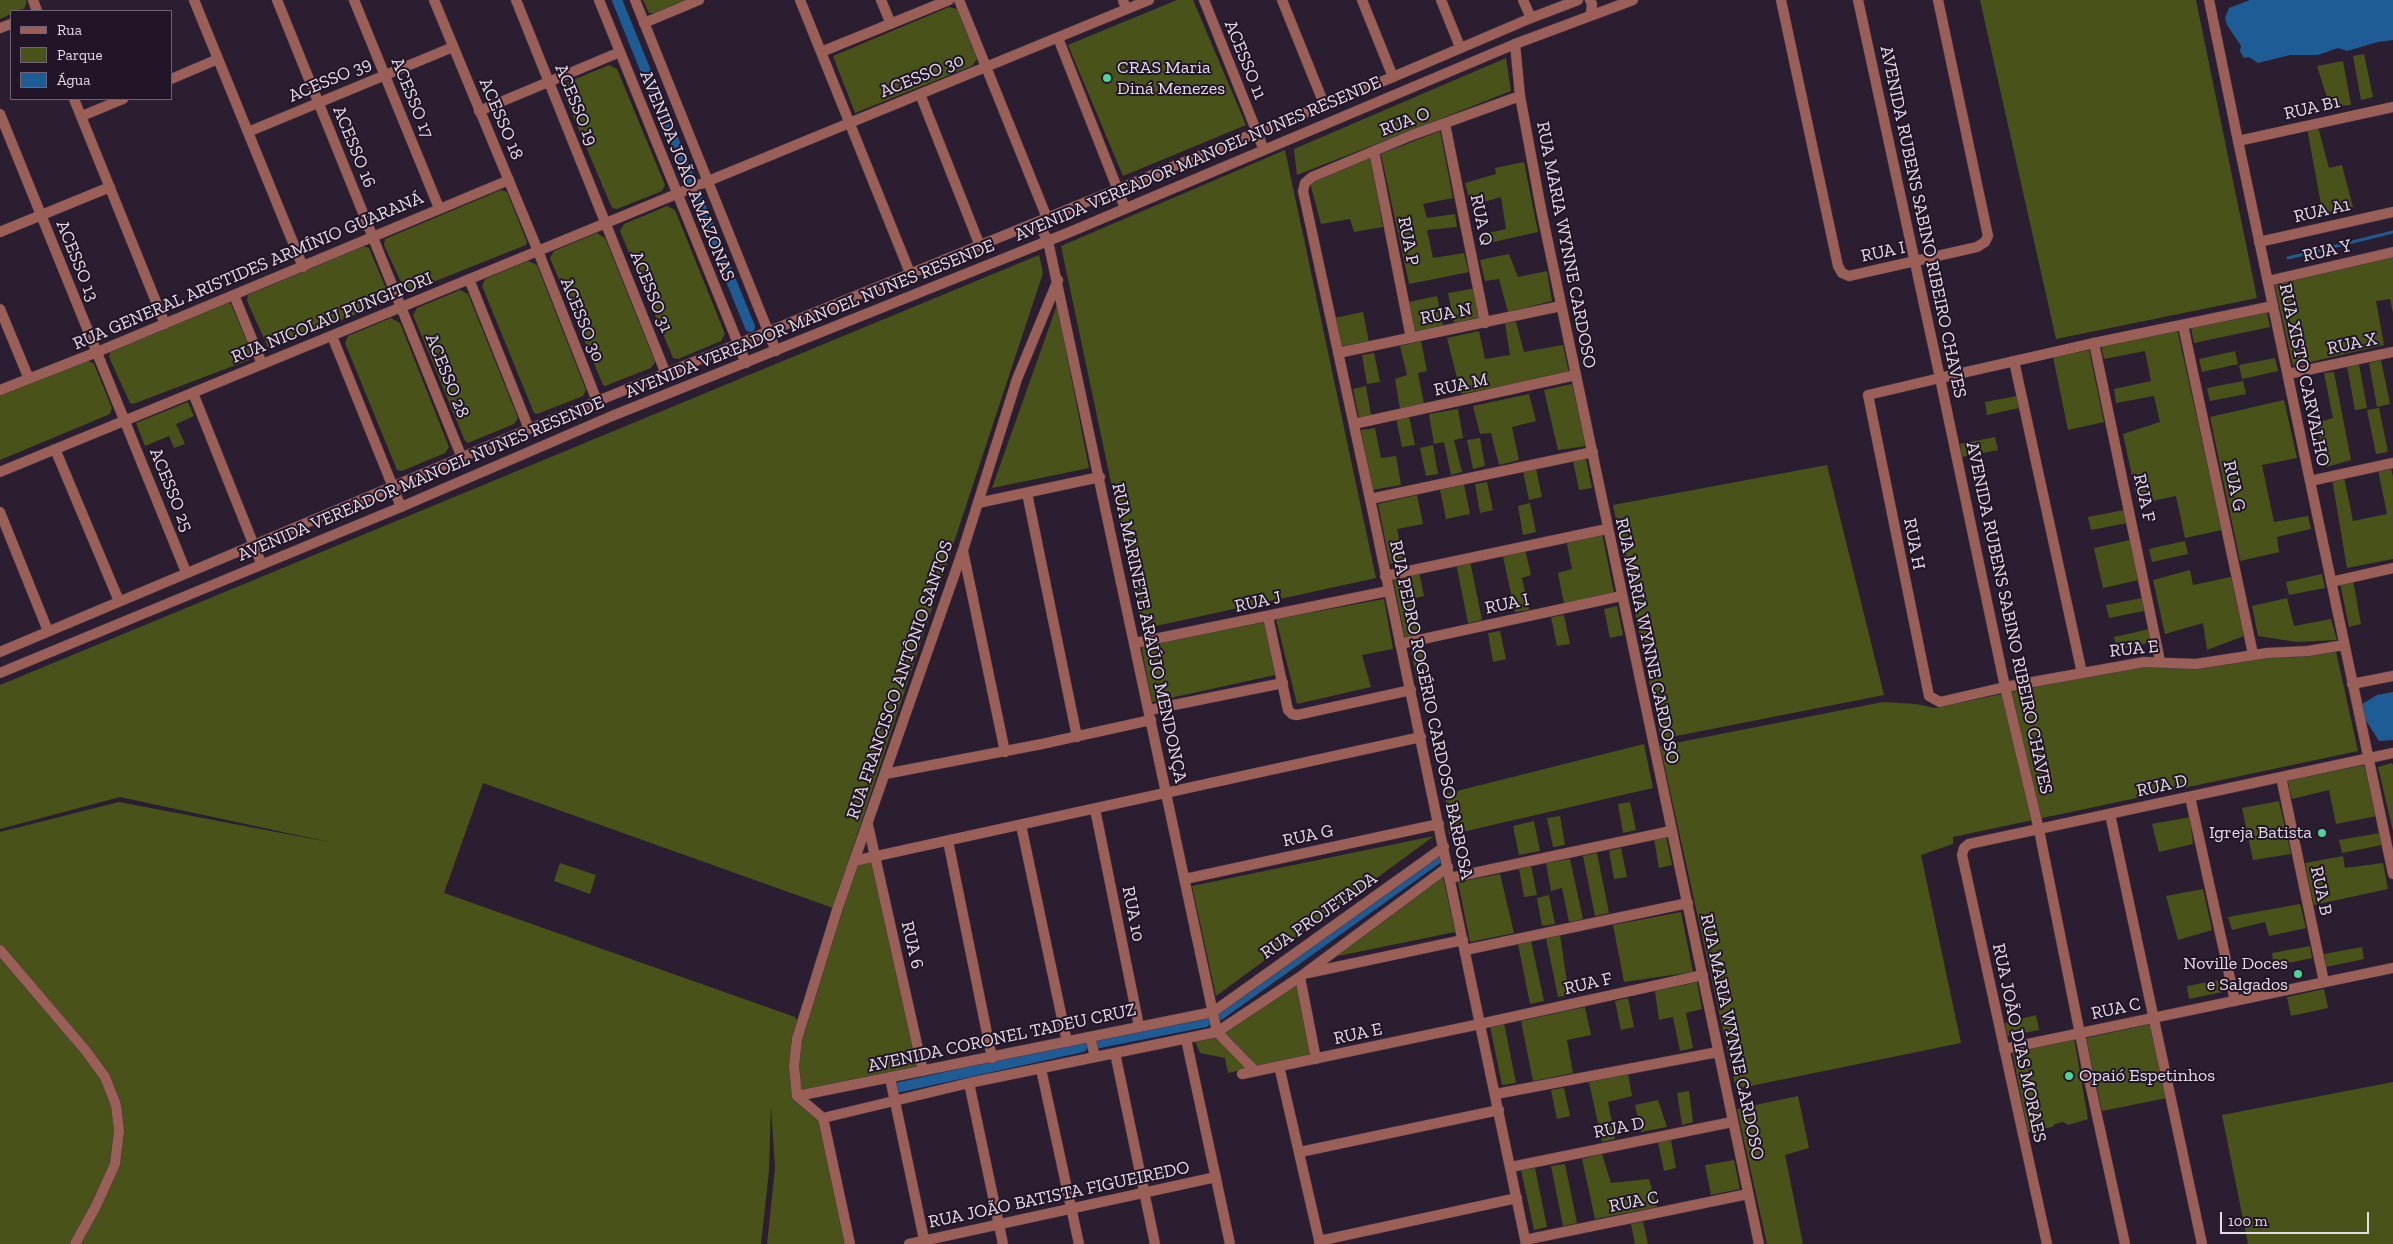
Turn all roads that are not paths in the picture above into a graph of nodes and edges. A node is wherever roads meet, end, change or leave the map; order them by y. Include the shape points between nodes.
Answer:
1 (194, 0) edge
2 (277, 0) edge
3 (354, 0) edge
4 (434, 0) edge
5 (516, 0) edge
6 (599, 0) edge
7 (634, 0) edge
8 (699, 0) edge
9 (800, 0) edge
10 (881, 0) edge
11 (949, 0) edge
12 (959, 0) edge
13 (1149, 0) edge
14 (1204, 0) edge
15 (1282, 0) edge
16 (1362, 0) edge
17 (1441, 0) edge
18 (1524, 0) edge
19 (1578, 0) edge
20 (1590, 0) edge
21 (1633, 0) edge
22 (1781, 0) edge
23 (1858, 0) edge
24 (1938, 0) edge
25 (2209, 0) edge
26 (1609, 4) edge
27 (1125, 5) edge
28 (1591, 14) junction
29 (1531, 18) junction
30 (644, 23) junction
31 (891, 24) junction
32 (1058, 38) junction
33 (1515, 44) junction
34 (453, 47) junction
35 (1460, 47) junction
36 (620, 52) junction
37 (821, 52) junction
38 (218, 59) junction
39 (986, 67) junction
40 (386, 75) junction
41 (1393, 77) junction
42 (172, 79) edge
43 (549, 82) junction
44 (920, 94) junction
45 (1520, 96) junction
46 (74, 100) edge
47 (121, 100) edge
48 (319, 103) junction
49 (1324, 104) junction
50 (2393, 107) edge
51 (480, 111) junction
52 (0, 114) edge
53 (82, 116) junction
54 (850, 123) junction
55 (1445, 124) junction
56 (248, 132) junction
57 (1257, 133) junction
58 (2238, 141) junction
59 (1264, 150) junction
60 (1374, 151) junction
61 (509, 180) junction
62 (706, 181) junction
63 (1305, 183) joint
64 (110, 187) junction
65 (1118, 190) junction
66 (677, 194) junction
67 (439, 208) junction
68 (1125, 208) junction
69 (2393, 212) edge
70 (41, 215) junction
71 (1043, 220) junction
72 (606, 223) junction
73 (0, 232) edge
74 (374, 238) junction
75 (1048, 240) junction
76 (2259, 242) junction
77 (980, 246) junction
78 (538, 251) junction
79 (2393, 252) edge
80 (1914, 262) junction
81 (303, 266) junction
82 (910, 273) junction
83 (469, 279) junction
84 (1058, 280) junction
85 (2268, 281) junction
86 (234, 295) junction
87 (1561, 306) junction
88 (2272, 306) junction
89 (401, 307) junction
90 (0, 309) edge
91 (1485, 323) junction
92 (165, 324) junction
93 (2183, 325) junction
94 (767, 332) junction
95 (332, 336) junction
96 (1411, 338) junction
97 (2094, 343) junction
98 (738, 344) junction
99 (776, 351) junction
100 (97, 352) junction
101 (2393, 352) edge
102 (1338, 353) junction
103 (2014, 361) junction
104 (746, 363) junction
105 (262, 364) junction
106 (666, 374) junction
107 (2288, 374) junction
108 (1576, 375) junction
109 (1940, 378) junction
110 (29, 379) junction
111 (0, 390) edge
112 (193, 393) junction
113 (597, 402) junction
114 (125, 421) junction
115 (1354, 424) junction
116 (529, 429) junction
117 (55, 449) junction
118 (1592, 452) junction
119 (462, 458) junction
120 (2393, 462) edge
121 (0, 472) edge
122 (1100, 477) junction
123 (2310, 481) junction
124 (393, 486) junction
125 (1027, 493) junction
126 (1370, 499) junction
127 (978, 502) junction
128 (401, 507) junction
129 (0, 512) edge
130 (1607, 529) junction
131 (254, 544) junction
132 (963, 550) junction
133 (261, 563) junction
134 (2393, 568) edge
135 (186, 572) junction
136 (1385, 576) junction
137 (2331, 582) junction
138 (1388, 591) junction
139 (1621, 596) junction
140 (119, 601) junction
141 (1268, 617) junction
142 (48, 631) junction
143 (1135, 643) junction
144 (1400, 644) junction
145 (2344, 645) junction
146 (0, 652) edge
147 (2253, 654) junction
148 (2160, 661) junction
149 (0, 673) edge
150 (2082, 673) junction
151 (2393, 676) edge
152 (1283, 683) junction
153 (2352, 684) junction
154 (2005, 687) junction
155 (1411, 690) junction
156 (1931, 698) joint
157 (1149, 710) junction
158 (1151, 720) junction
159 (1077, 737) junction
160 (1421, 737) junction
161 (1005, 752) junction
162 (2393, 753) edge
163 (2369, 757) junction
164 (885, 774) junction
165 (2281, 777) junction
166 (1167, 793) junction
167 (2190, 797) junction
168 (1095, 809) junction
169 (2110, 814) junction
170 (1439, 824) junction
171 (868, 825) junction
172 (1021, 825) junction
173 (2039, 830) junction
174 (1671, 831) junction
175 (948, 841) junction
176 (1444, 847) junction
177 (1964, 848) joint
178 (875, 856) junction
179 (854, 861) junction
180 (2392, 861) edge
181 (1448, 867) junction
182 (2393, 874) edge
183 (1450, 878) junction
184 (1185, 879) junction
185 (1688, 903) junction
186 (1464, 945) junction
187 (0, 950) edge
188 (2393, 968) edge
189 (1302, 975) junction
190 (1703, 975) junction
191 (2324, 982) junction
192 (2235, 1001) junction
193 (1213, 1012) junction
194 (2154, 1018) junction
195 (1480, 1024) junction
196 (1139, 1026) junction
197 (1217, 1032) junction
198 (2080, 1033) junction
199 (1090, 1037) junction
200 (1186, 1039) junction
201 (1067, 1042) junction
202 (2004, 1049) junction
203 (1718, 1052) junction
204 (1115, 1053) junction
205 (1095, 1057) junction
206 (992, 1058) junction
207 (1316, 1059) junction
208 (1279, 1066) junction
209 (1040, 1068) junction
210 (923, 1071) junction
211 (1254, 1071) junction
212 (1242, 1074) dead end
213 (890, 1078) junction
214 (969, 1083) junction
215 (1496, 1094) junction
216 (797, 1096) junction
217 (894, 1100) junction
218 (1498, 1110) junction
219 (823, 1118) junction
220 (1732, 1122) junction
221 (1300, 1152) junction
222 (1511, 1167) junction
223 (1216, 1177) junction
224 (1144, 1193) junction
225 (1748, 1194) junction
226 (1517, 1198) junction
227 (1071, 1209) junction
228 (999, 1225) junction
229 (925, 1242) edge
230 (1526, 1242) edge
231 (1319, 1243) edge
232 (75, 1244) edge
233 (850, 1244) edge
234 (909, 1244) edge
235 (1003, 1244) edge
236 (1079, 1244) edge
237 (1154, 1244) edge
238 (1230, 1244) edge
239 (1759, 1244) edge
240 (2047, 1244) edge
241 (2125, 1244) edge
242 (2202, 1244) edge

1 - 38 street
2 - 48 street, ACESSO 16
3 - 40 street, ACESSO 17
4 - 34 street, ACESSO 18
5 - 43 street, ACESSO 19
6 - 36 street, AVENIDA JOÃO AMAZONAS
7 - 30 street, AVENIDA JOÃO AMAZONAS
8 - 30 street
9 - 37 street
10 - 31 street
11 - 31 street
12 - 39 street, RUA MARINETE ARAÚJO MENDONÇA
13 - 27 street, ACESSO 30
14 - 57 street, ACESSO 11
15 - 49 street
16 - 41 street
17 - 35 street
18 - 29 street
19 - 29 street, AVENIDA VEREADOR MANOEL NUNES RESENDE
20 - 28 street
21 - 26 street, AVENIDA VEREADOR MANOEL NUNES RESENDE
22 - 80 street, RUA I via 1838,266 1849,276
23 - 80 street, AVENIDA RUBENS SABINO RIBEIRO CHAVES
24 - 80 street, RUA I via 1988,233 1987,239 1977,247
25 - 58 street, RUA XISTO CARVALHO
26 - 28 street, AVENIDA VEREADOR MANOEL NUNES RESENDE
27 - 32 street, ACESSO 30
28 - 33 street, AVENIDA VEREADOR MANOEL NUNES RESENDE
29 - 35 street, AVENIDA VEREADOR MANOEL NUNES RESENDE
30 - 62 street, AVENIDA JOÃO AMAZONAS
31 - 37 street
32 - 39 street, ACESSO 30
32 - 65 street
33 - 45 street, RUA MARIA WYNNE CARDOSO
33 - 59 street, AVENIDA VEREADOR MANOEL NUNES RESENDE
34 - 40 street, ACESSO 39
34 - 51 street, ACESSO 18
35 - 41 street, AVENIDA VEREADOR MANOEL NUNES RESENDE
36 - 43 street
36 - 66 street, AVENIDA JOÃO AMAZONAS
37 - 54 street
38 - 42 street
38 - 56 street
39 - 44 street, ACESSO 30
39 - 71 street, RUA MARINETE ARAÚJO MENDONÇA
40 - 48 street, ACESSO 39
40 - 67 street, ACESSO 17
41 - 49 street, AVENIDA VEREADOR MANOEL NUNES RESENDE
43 - 51 street
43 - 72 street, ACESSO 19
44 - 54 street, ACESSO 30
44 - 77 street
45 - 55 street, RUA O
45 - 87 street, RUA MARIA WYNNE CARDOSO
46 - 53 street
47 - 53 street
48 - 56 street, ACESSO 39
48 - 74 street, ACESSO 16
49 - 57 street, AVENIDA VEREADOR MANOEL NUNES RESENDE
50 - 58 street, RUA B1
51 - 61 street, ACESSO 18
52 - 70 street, ACESSO 13
53 - 64 street
54 - 62 street, ACESSO 30
54 - 82 street
55 - 60 street, RUA O
55 - 91 street, RUA Q
56 - 81 street
57 - 59 street, ACESSO 11
57 - 65 street, AVENIDA VEREADOR MANOEL NUNES RESENDE
58 - 76 street, RUA XISTO CARVALHO
59 - 68 street, AVENIDA VEREADOR MANOEL NUNES RESENDE
60 - 63 street, RUA O
60 - 96 street, RUA P
61 - 67 street, RUA GENERAL ARISTIDES ARMÍNIO GUARANÁ
61 - 78 street, ACESSO 18
62 - 66 street, ACESSO 30
62 - 94 street, AVENIDA JOÃO AMAZONAS
63 - 102 street, RUA PEDRO ROGÉRIO CARDOSO BARBOSA via 1303,192
64 - 70 street
64 - 92 street
65 - 68 street
65 - 71 street, AVENIDA VEREADOR MANOEL NUNES RESENDE
66 - 72 street, RUA NICOLAU PUNGITORI
66 - 98 street, AVENIDA JOÃO AMAZONAS
67 - 74 street, RUA GENERAL ARISTIDES ARMÍNIO GUARANÁ
68 - 75 street, AVENIDA VEREADOR MANOEL NUNES RESENDE
69 - 76 street, RUA A1
70 - 73 street
70 - 100 street, ACESSO 13
71 - 75 street, RUA MARINETE ARAÚJO MENDONÇA
71 - 77 street, AVENIDA VEREADOR MANOEL NUNES RESENDE
72 - 78 street, RUA NICOLAU PUNGITORI
72 - 106 street, ACESSO 31
74 - 81 street, RUA GENERAL ARISTIDES ARMÍNIO GUARANÁ
74 - 89 street, ACESSO 16
75 - 84 street, RUA MARINETE ARAÚJO MENDONÇA
75 - 99 street, AVENIDA VEREADOR MANOEL NUNES RESENDE
76 - 85 street, RUA XISTO CARVALHO
77 - 82 street, AVENIDA VEREADOR MANOEL NUNES RESENDE
78 - 83 street, RUA NICOLAU PUNGITORI
78 - 113 street, ACESSO 30
79 - 85 street, RUA Y
80 - 109 street, AVENIDA RUBENS SABINO RIBEIRO CHAVES
81 - 86 street, RUA GENERAL ARISTIDES ARMÍNIO GUARANÁ
82 - 94 street, AVENIDA VEREADOR MANOEL NUNES RESENDE
83 - 89 street, RUA NICOLAU PUNGITORI
83 - 116 street
84 - 122 street, RUA MARINETE ARAÚJO MENDONÇA
84 - 127 street, RUA FRANCISCO ANTÔNIO SANTOS via 1017,379
85 - 88 street, RUA XISTO CARVALHO
86 - 92 street, RUA GENERAL ARISTIDES ARMÍNIO GUARANÁ
86 - 105 street
87 - 91 street, RUA N
87 - 108 street, RUA MARIA WYNNE CARDOSO
88 - 93 street
88 - 107 street, RUA XISTO CARVALHO
89 - 95 street, RUA NICOLAU PUNGITORI
89 - 119 street, ACESSO 28
90 - 110 street
91 - 96 street, RUA N
92 - 100 street, RUA GENERAL ARISTIDES ARMÍNIO GUARANÁ
93 - 97 street
93 - 147 street, RUA G
94 - 98 street, AVENIDA VEREADOR MANOEL NUNES RESENDE
94 - 99 street, AVENIDA JOÃO AMAZONAS
95 - 105 street, RUA NICOLAU PUNGITORI
95 - 124 street
96 - 102 street, RUA N
97 - 103 street
97 - 148 street, RUA F
98 - 104 street, AVENIDA JOÃO AMAZONAS
98 - 106 street, AVENIDA VEREADOR MANOEL NUNES RESENDE
99 - 104 street, AVENIDA VEREADOR MANOEL NUNES RESENDE
100 - 110 street, RUA GENERAL ARISTIDES ARMÍNIO GUARANÁ
100 - 114 street, ACESSO 13
101 - 107 street, RUA X
102 - 115 street, RUA PEDRO ROGÉRIO CARDOSO BARBOSA
103 - 109 street
103 - 150 street
104 - 128 street, AVENIDA VEREADOR MANOEL NUNES RESENDE via 612,416
105 - 112 street, RUA NICOLAU PUNGITORI
106 - 113 street, AVENIDA VEREADOR MANOEL NUNES RESENDE
107 - 123 street, RUA XISTO CARVALHO
108 - 115 street, RUA M
108 - 118 street, RUA MARIA WYNNE CARDOSO
109 - 154 street, AVENIDA RUBENS SABINO RIBEIRO CHAVES
109 - 156 street, RUA H via 1868,395
110 - 111 street, RUA GENERAL ARISTIDES ARMÍNIO GUARANÁ
112 - 114 street, RUA NICOLAU PUNGITORI
112 - 131 street
113 - 116 street, AVENIDA VEREADOR MANOEL NUNES RESENDE
114 - 117 street, RUA NICOLAU PUNGITORI
114 - 135 street, ACESSO 25
115 - 126 street, RUA PEDRO ROGÉRIO CARDOSO BARBOSA
116 - 119 street, AVENIDA VEREADOR MANOEL NUNES RESENDE
117 - 121 street, RUA NICOLAU PUNGITORI
117 - 140 street
118 - 126 street
118 - 130 street, RUA MARIA WYNNE CARDOSO
119 - 124 street, AVENIDA VEREADOR MANOEL NUNES RESENDE
120 - 123 street
122 - 125 street
122 - 143 street, RUA MARINETE ARAÚJO MENDONÇA
123 - 137 street, RUA XISTO CARVALHO
124 - 128 street
124 - 131 street, AVENIDA VEREADOR MANOEL NUNES RESENDE
125 - 127 street
125 - 159 street
126 - 136 street, RUA PEDRO ROGÉRIO CARDOSO BARBOSA
127 - 132 street, RUA FRANCISCO ANTÔNIO SANTOS
128 - 133 street, AVENIDA VEREADOR MANOEL NUNES RESENDE
129 - 142 street
130 - 136 street
130 - 139 street, RUA MARIA WYNNE CARDOSO
131 - 133 street
131 - 135 street, AVENIDA VEREADOR MANOEL NUNES RESENDE
132 - 161 street
132 - 164 street, RUA FRANCISCO ANTÔNIO SANTOS
133 - 149 street, AVENIDA VEREADOR MANOEL NUNES RESENDE
134 - 137 street
135 - 140 street, AVENIDA VEREADOR MANOEL NUNES RESENDE
136 - 138 street, RUA PEDRO ROGÉRIO CARDOSO BARBOSA
137 - 145 street, RUA XISTO CARVALHO
138 - 141 street, RUA J
138 - 144 street, RUA PEDRO ROGÉRIO CARDOSO BARBOSA
139 - 144 street, RUA I
139 - 174 street, RUA MARIA WYNNE CARDOSO
140 - 142 street, AVENIDA VEREADOR MANOEL NUNES RESENDE
141 - 143 street, RUA J
141 - 152 street
142 - 146 street, AVENIDA VEREADOR MANOEL NUNES RESENDE
143 - 157 street, RUA MARINETE ARAÚJO MENDONÇA
144 - 155 street, RUA PEDRO ROGÉRIO CARDOSO BARBOSA
145 - 147 street, RUA E
145 - 153 street, RUA XISTO CARVALHO
147 - 148 street, RUA E via 2196,664
148 - 150 street, RUA E
150 - 154 street, RUA E
151 - 153 street
152 - 155 street via 1288,710 1297,715
152 - 157 street
153 - 163 street, RUA XISTO CARVALHO
154 - 156 street, RUA E via 1940,702
154 - 173 street, AVENIDA RUBENS SABINO RIBEIRO CHAVES
155 - 160 street, RUA PEDRO ROGÉRIO CARDOSO BARBOSA
157 - 158 street, RUA MARINETE ARAÚJO MENDONÇA
158 - 159 street
158 - 166 street, RUA MARINETE ARAÚJO MENDONÇA
159 - 161 street
160 - 166 street
160 - 170 street, RUA PEDRO ROGÉRIO CARDOSO BARBOSA
161 - 164 street
162 - 163 street, RUA D
163 - 165 street, RUA D
163 - 180 street, RUA XISTO CARVALHO
164 - 171 street, RUA FRANCISCO ANTÔNIO SANTOS
165 - 167 street, RUA D
165 - 191 street, RUA B
166 - 168 street
166 - 184 street, RUA MARINETE ARAÚJO MENDONÇA
167 - 169 street, RUA D
167 - 192 street
168 - 172 street
168 - 196 street, RUA 10
169 - 173 street, RUA D
169 - 194 street
170 - 176 street, RUA PEDRO ROGÉRIO CARDOSO BARBOSA
170 - 184 street, RUA G
171 - 178 street, RUA 6
171 - 179 street, RUA FRANCISCO ANTÔNIO SANTOS
172 - 175 street
172 - 201 street
173 - 177 street, RUA D via 1969,844
173 - 198 street, AVENIDA RUBENS SABINO RIBEIRO CHAVES
174 - 183 street
174 - 185 street, RUA MARIA WYNNE CARDOSO
175 - 178 street
175 - 206 street
176 - 181 street, RUA PEDRO ROGÉRIO CARDOSO BARBOSA
176 - 193 street, RUA PROJETADA
177 - 202 street, RUA JOÃO DIAS MORAES via 1962,854
178 - 179 street
178 - 210 street, RUA 6
179 - 216 street, RUA FRANCISCO ANTÔNIO SANTOS via 797,1039 794,1066
180 - 182 street, RUA XISTO CARVALHO
181 - 183 street, RUA PEDRO ROGÉRIO CARDOSO BARBOSA
181 - 189 street, RUA PROJETADA
183 - 186 street, RUA PEDRO ROGÉRIO CARDOSO BARBOSA
184 - 193 street, RUA MARINETE ARAÚJO MENDONÇA
185 - 186 street
185 - 190 street, RUA MARIA WYNNE CARDOSO
186 - 189 street
186 - 195 street, RUA PEDRO ROGÉRIO CARDOSO BARBOSA
187 - 232 street via 86,1051 105,1077 116,1105 119,1131 114,1164
188 - 191 street, RUA C
189 - 197 street, RUA PROJETADA
189 - 207 street
190 - 195 street, RUA F
190 - 203 street, RUA MARIA WYNNE CARDOSO
191 - 192 street, RUA C
192 - 194 street, RUA C
193 - 196 street, AVENIDA CORONEL TADEU CRUZ
193 - 197 street, RUA MARINETE ARAÚJO MENDONÇA
194 - 198 street, RUA C
194 - 242 street
195 - 207 street, RUA E
195 - 215 street, RUA PEDRO ROGÉRIO CARDOSO BARBOSA
196 - 199 street, AVENIDA CORONEL TADEU CRUZ
197 - 200 street, AVENIDA CORONEL TADEU CRUZ
197 - 211 street
198 - 202 street, RUA C
198 - 241 street, AVENIDA RUBENS SABINO RIBEIRO CHAVES
199 - 201 street, AVENIDA CORONEL TADEU CRUZ
199 - 205 street
200 - 204 street, AVENIDA CORONEL TADEU CRUZ
200 - 223 street
201 - 206 street, AVENIDA CORONEL TADEU CRUZ
202 - 240 street, RUA JOÃO DIAS MORAES
203 - 215 street
203 - 220 street, RUA MARIA WYNNE CARDOSO
204 - 205 street, AVENIDA CORONEL TADEU CRUZ
204 - 224 street
205 - 209 street, AVENIDA CORONEL TADEU CRUZ
206 - 210 street, AVENIDA CORONEL TADEU CRUZ
207 - 208 street, RUA E
208 - 211 street, RUA E
208 - 221 street
209 - 214 street, AVENIDA CORONEL TADEU CRUZ
209 - 227 street
210 - 213 street, AVENIDA CORONEL TADEU CRUZ
211 - 212 street, RUA E
213 - 216 street, AVENIDA CORONEL TADEU CRUZ
213 - 217 street
214 - 217 street, AVENIDA CORONEL TADEU CRUZ
214 - 228 street
215 - 218 street, RUA PEDRO ROGÉRIO CARDOSO BARBOSA
216 - 219 street
217 - 219 street, AVENIDA CORONEL TADEU CRUZ
217 - 229 street
218 - 221 street
218 - 222 street, RUA PEDRO ROGÉRIO CARDOSO BARBOSA
219 - 233 street
220 - 222 street, RUA D
220 - 225 street, RUA MARIA WYNNE CARDOSO
221 - 231 street
222 - 226 street, RUA PEDRO ROGÉRIO CARDOSO BARBOSA
223 - 224 street, RUA JOÃO BATISTA FIGUEIREDO
223 - 238 street
224 - 227 street, RUA JOÃO BATISTA FIGUEIREDO
224 - 237 street
225 - 230 street, RUA C
225 - 239 street, RUA MARIA WYNNE CARDOSO
226 - 230 street, RUA PEDRO ROGÉRIO CARDOSO BARBOSA
226 - 231 street
227 - 228 street, RUA JOÃO BATISTA FIGUEIREDO
227 - 236 street
228 - 229 street, RUA JOÃO BATISTA FIGUEIREDO
228 - 235 street
229 - 234 street, RUA JOÃO BATISTA FIGUEIREDO

